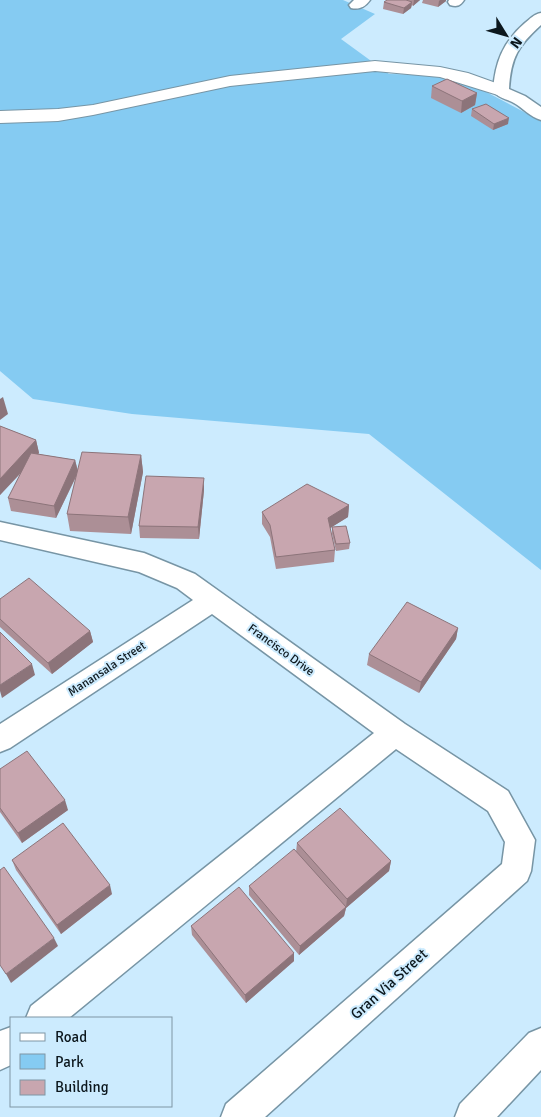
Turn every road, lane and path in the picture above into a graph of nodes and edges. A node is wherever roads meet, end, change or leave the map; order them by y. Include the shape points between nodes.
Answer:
1 (541, 17) edge
2 (501, 91) junction
3 (541, 115) edge
4 (0, 116) edge
5 (0, 531) edge
6 (213, 600) junction
7 (395, 734) junction
8 (0, 739) edge
9 (520, 840) joint
10 (44, 1017) edge
11 (10, 1045) edge
12 (541, 1045) edge
13 (0, 1053) edge
14 (239, 1117) edge
15 (473, 1117) edge

1 - 2 street via 511,48 503,69
2 - 3 street
2 - 4 street via 440,72 375,66 230,81 58,115
5 - 6 street, Francisco Drive via 144,563 186,581
6 - 7 street, Francisco Drive
6 - 8 street, Manansala Street
7 - 9 street, Francisco Drive via 498,801
7 - 10 street
9 - 14 street, Gran Via Street via 516,871
11 - 13 street
12 - 15 street

